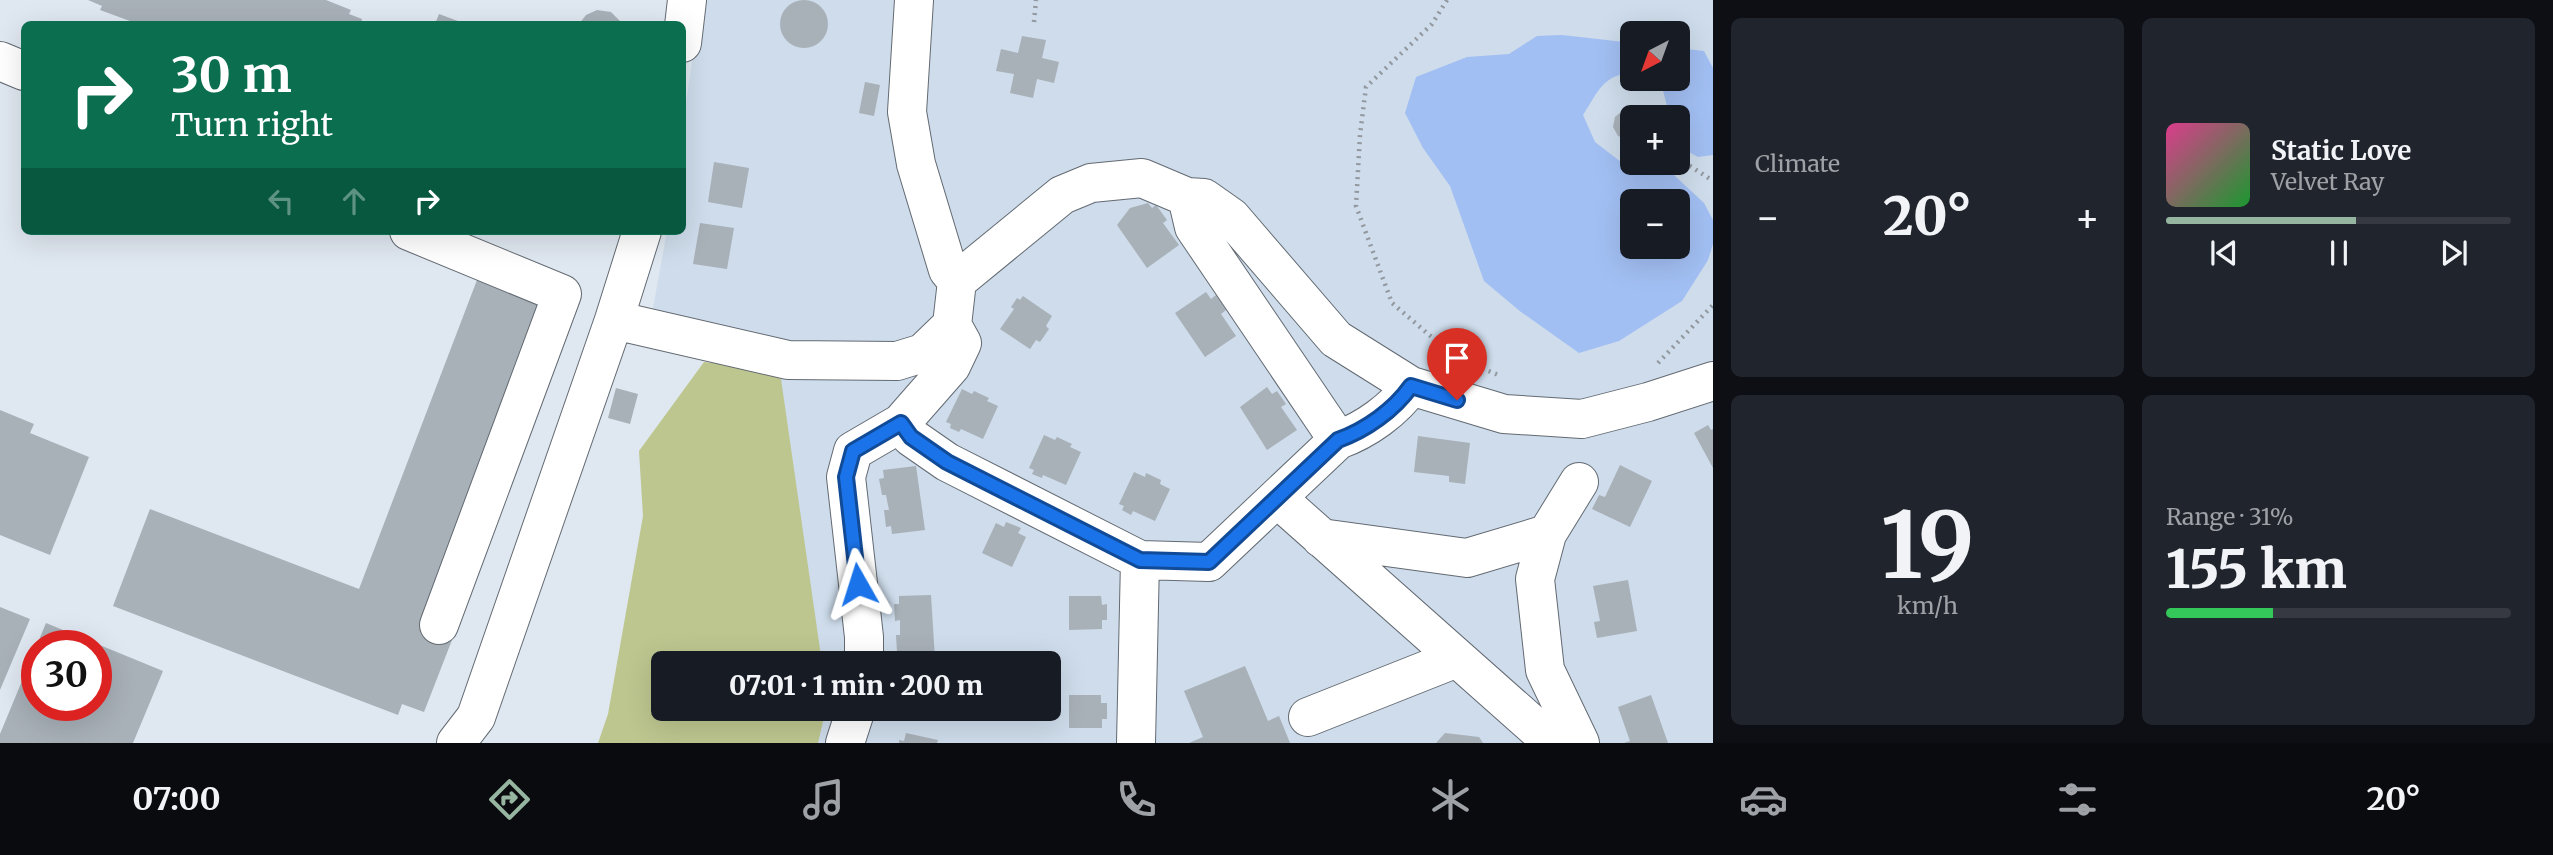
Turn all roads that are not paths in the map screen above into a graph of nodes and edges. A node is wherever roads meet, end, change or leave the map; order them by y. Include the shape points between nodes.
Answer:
1 (687, 0) edge
2 (914, 0) edge
3 (685, 21) edge
4 (0, 61) edge
5 (21, 70) edge
6 (1187, 197) junction
7 (419, 235) edge
8 (641, 235) edge
9 (957, 281) junction
10 (614, 320) junction
11 (953, 325) junction
12 (1713, 381) edge
13 (1411, 386) junction
14 (901, 423) junction
15 (1338, 440) junction
16 (1579, 482) dead end
17 (1278, 499) junction
18 (1547, 534) junction
19 (1321, 538) junction
20 (1140, 560) junction
21 (439, 625) dead end
22 (864, 651) edge
23 (1457, 658) junction
24 (1308, 717) dead end
25 (852, 721) edge
26 (456, 743) edge
27 (845, 743) edge
28 (1136, 743) edge
29 (1553, 743) edge
30 (1580, 743) edge

1 - 3 street
2 - 9 street via 906,112 916,164 948,270
4 - 5 street
6 - 9 street via 1142,178 1091,183 1062,195
6 - 13 street via 1204,198 1231,217 1336,339
6 - 15 street via 1194,227
7 - 21 street via 562,295
8 - 10 street
9 - 11 street
10 - 11 street via 788,360 897,361 923,353
10 - 26 street via 477,717
11 - 14 street via 962,343 951,366
12 - 13 street via 1583,419 1504,414
13 - 15 street via 1401,401 1355,434
14 - 20 street via 911,437 947,462
14 - 22 street via 853,451 846,477
15 - 17 street
16 - 18 street
17 - 19 street
17 - 20 street via 1209,562
18 - 19 street via 1467,558
18 - 30 street via 1535,579 1545,670
19 - 23 street
20 - 28 street
23 - 24 street
23 - 29 street
25 - 27 street

